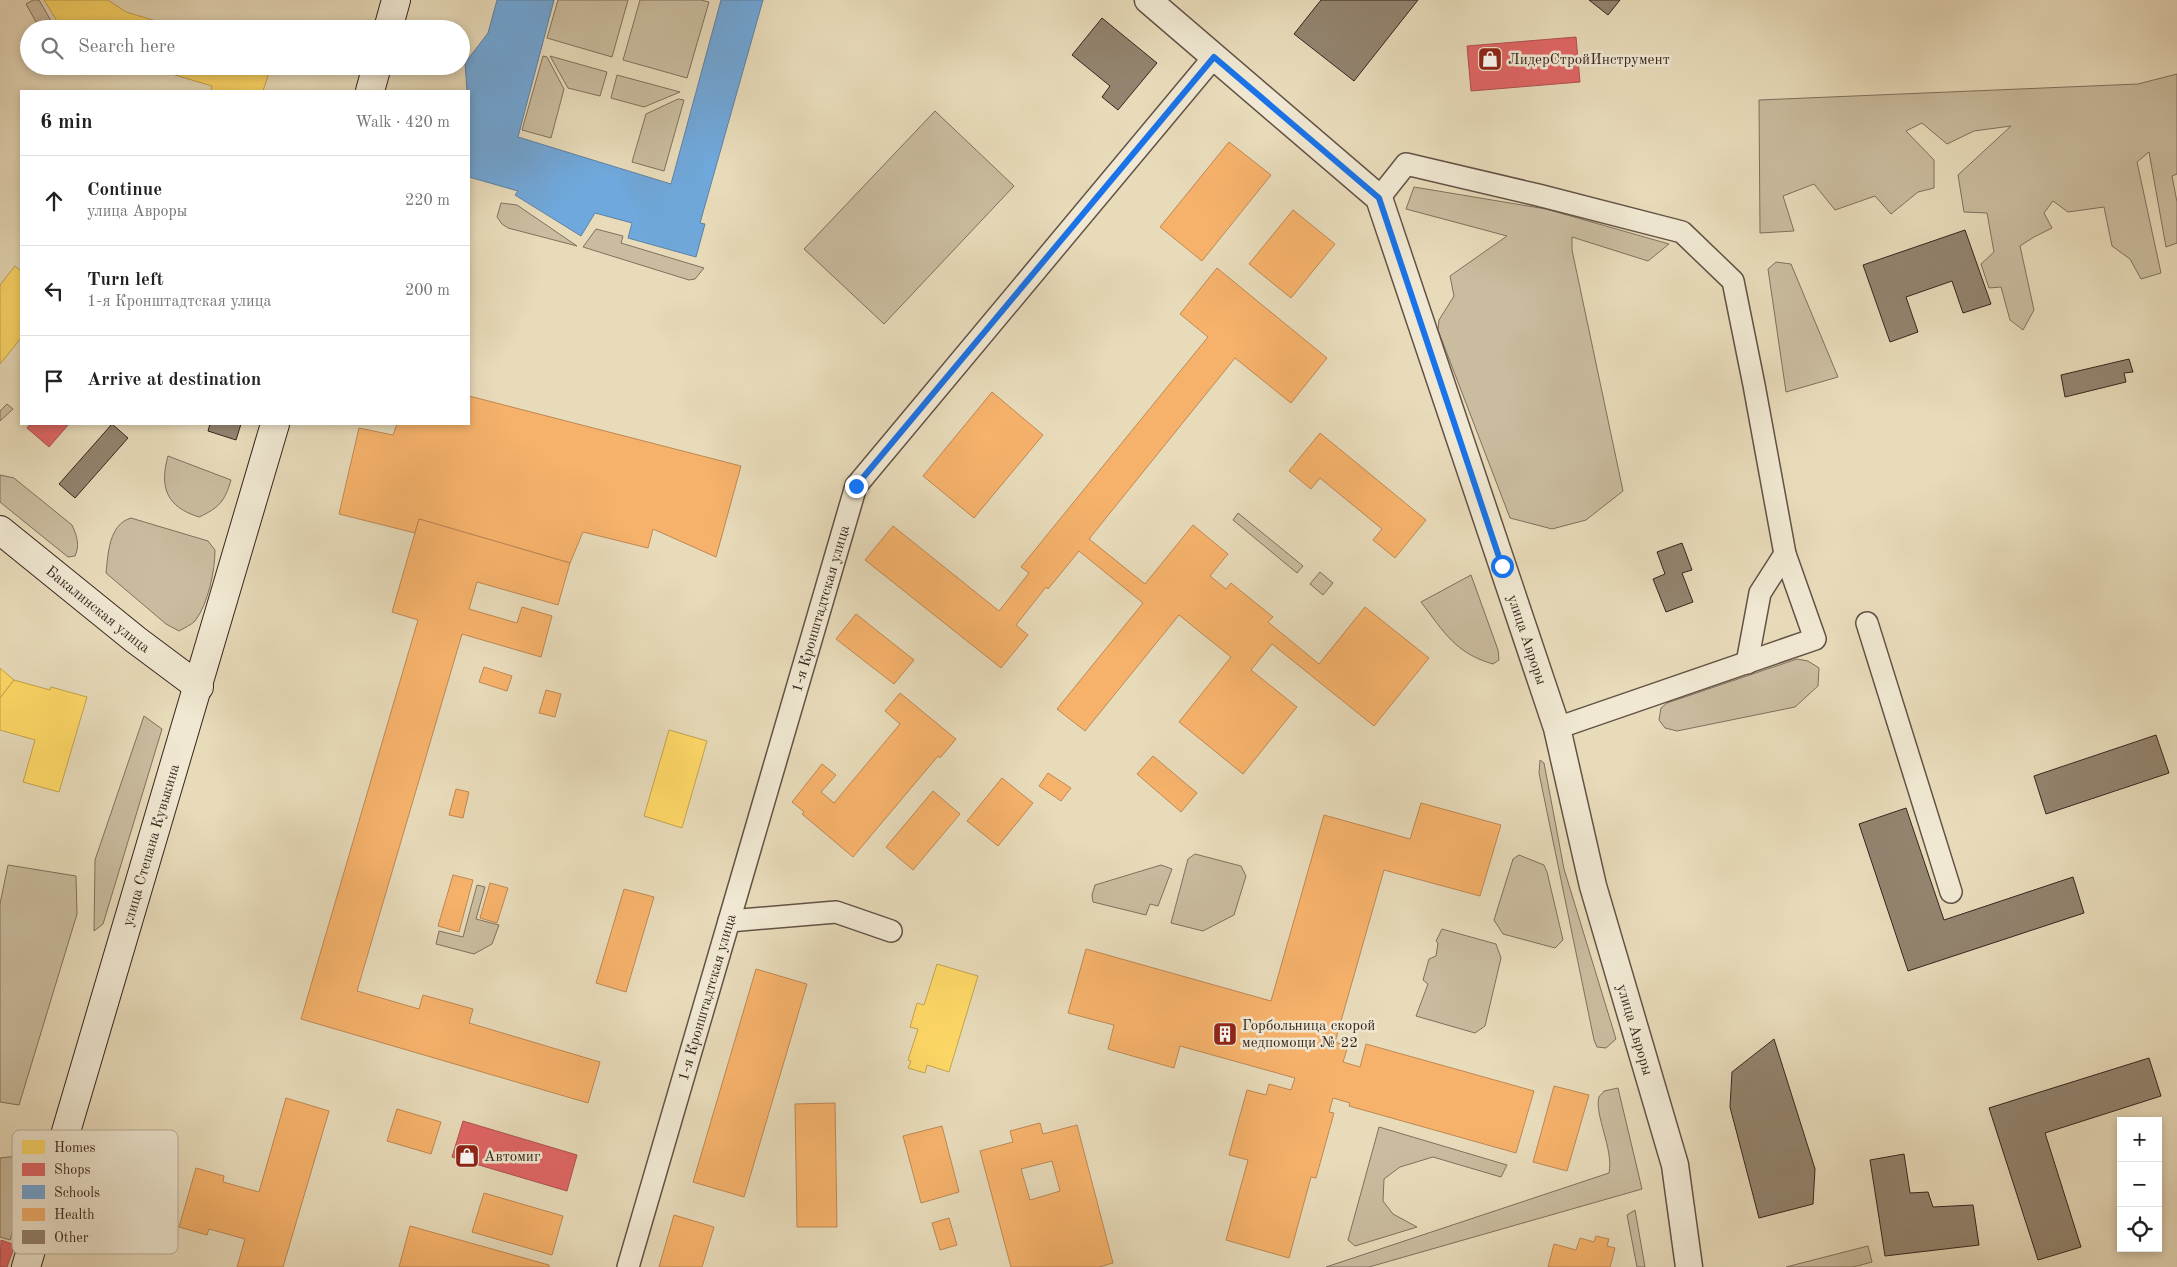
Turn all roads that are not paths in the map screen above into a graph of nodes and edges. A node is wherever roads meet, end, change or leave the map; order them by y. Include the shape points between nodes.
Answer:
1 (396, 0) edge
2 (1148, 0) edge
3 (390, 20) edge
4 (1214, 57) junction
5 (374, 75) edge
6 (370, 90) edge
7 (1379, 198) junction
8 (275, 425) edge
9 (0, 530) edge
10 (1785, 554) junction
11 (1867, 623) dead end
12 (1746, 663) junction
13 (199, 687) junction
14 (1557, 728) junction
15 (1951, 892) dead end
16 (729, 921) junction
17 (891, 931) dead end
18 (67, 1130) edge
19 (30, 1254) edge
20 (26, 1267) edge
21 (628, 1267) edge
22 (1689, 1267) edge

1 - 3 main road
2 - 4 street
4 - 7 street
4 - 16 street, 1-я Кронштадтская улица via 856,486
5 - 6 main road
7 - 10 street via 1406,164 1682,232 1733,280
7 - 14 street, улица Авроры
8 - 13 main road, улица Степана Кувыкина
9 - 13 main road, Бакалинская улица
10 - 12 street via 1760,593
10 - 12 street via 1815,639
11 - 15 street
12 - 14 street
13 - 18 main road, улица Степана Кувыкина
14 - 22 street, улица Авроры via 1593,886 1675,1166
16 - 17 street via 836,912
16 - 21 street, 1-я Кронштадтская улица
19 - 20 main road, улица Степана Кувыкина

